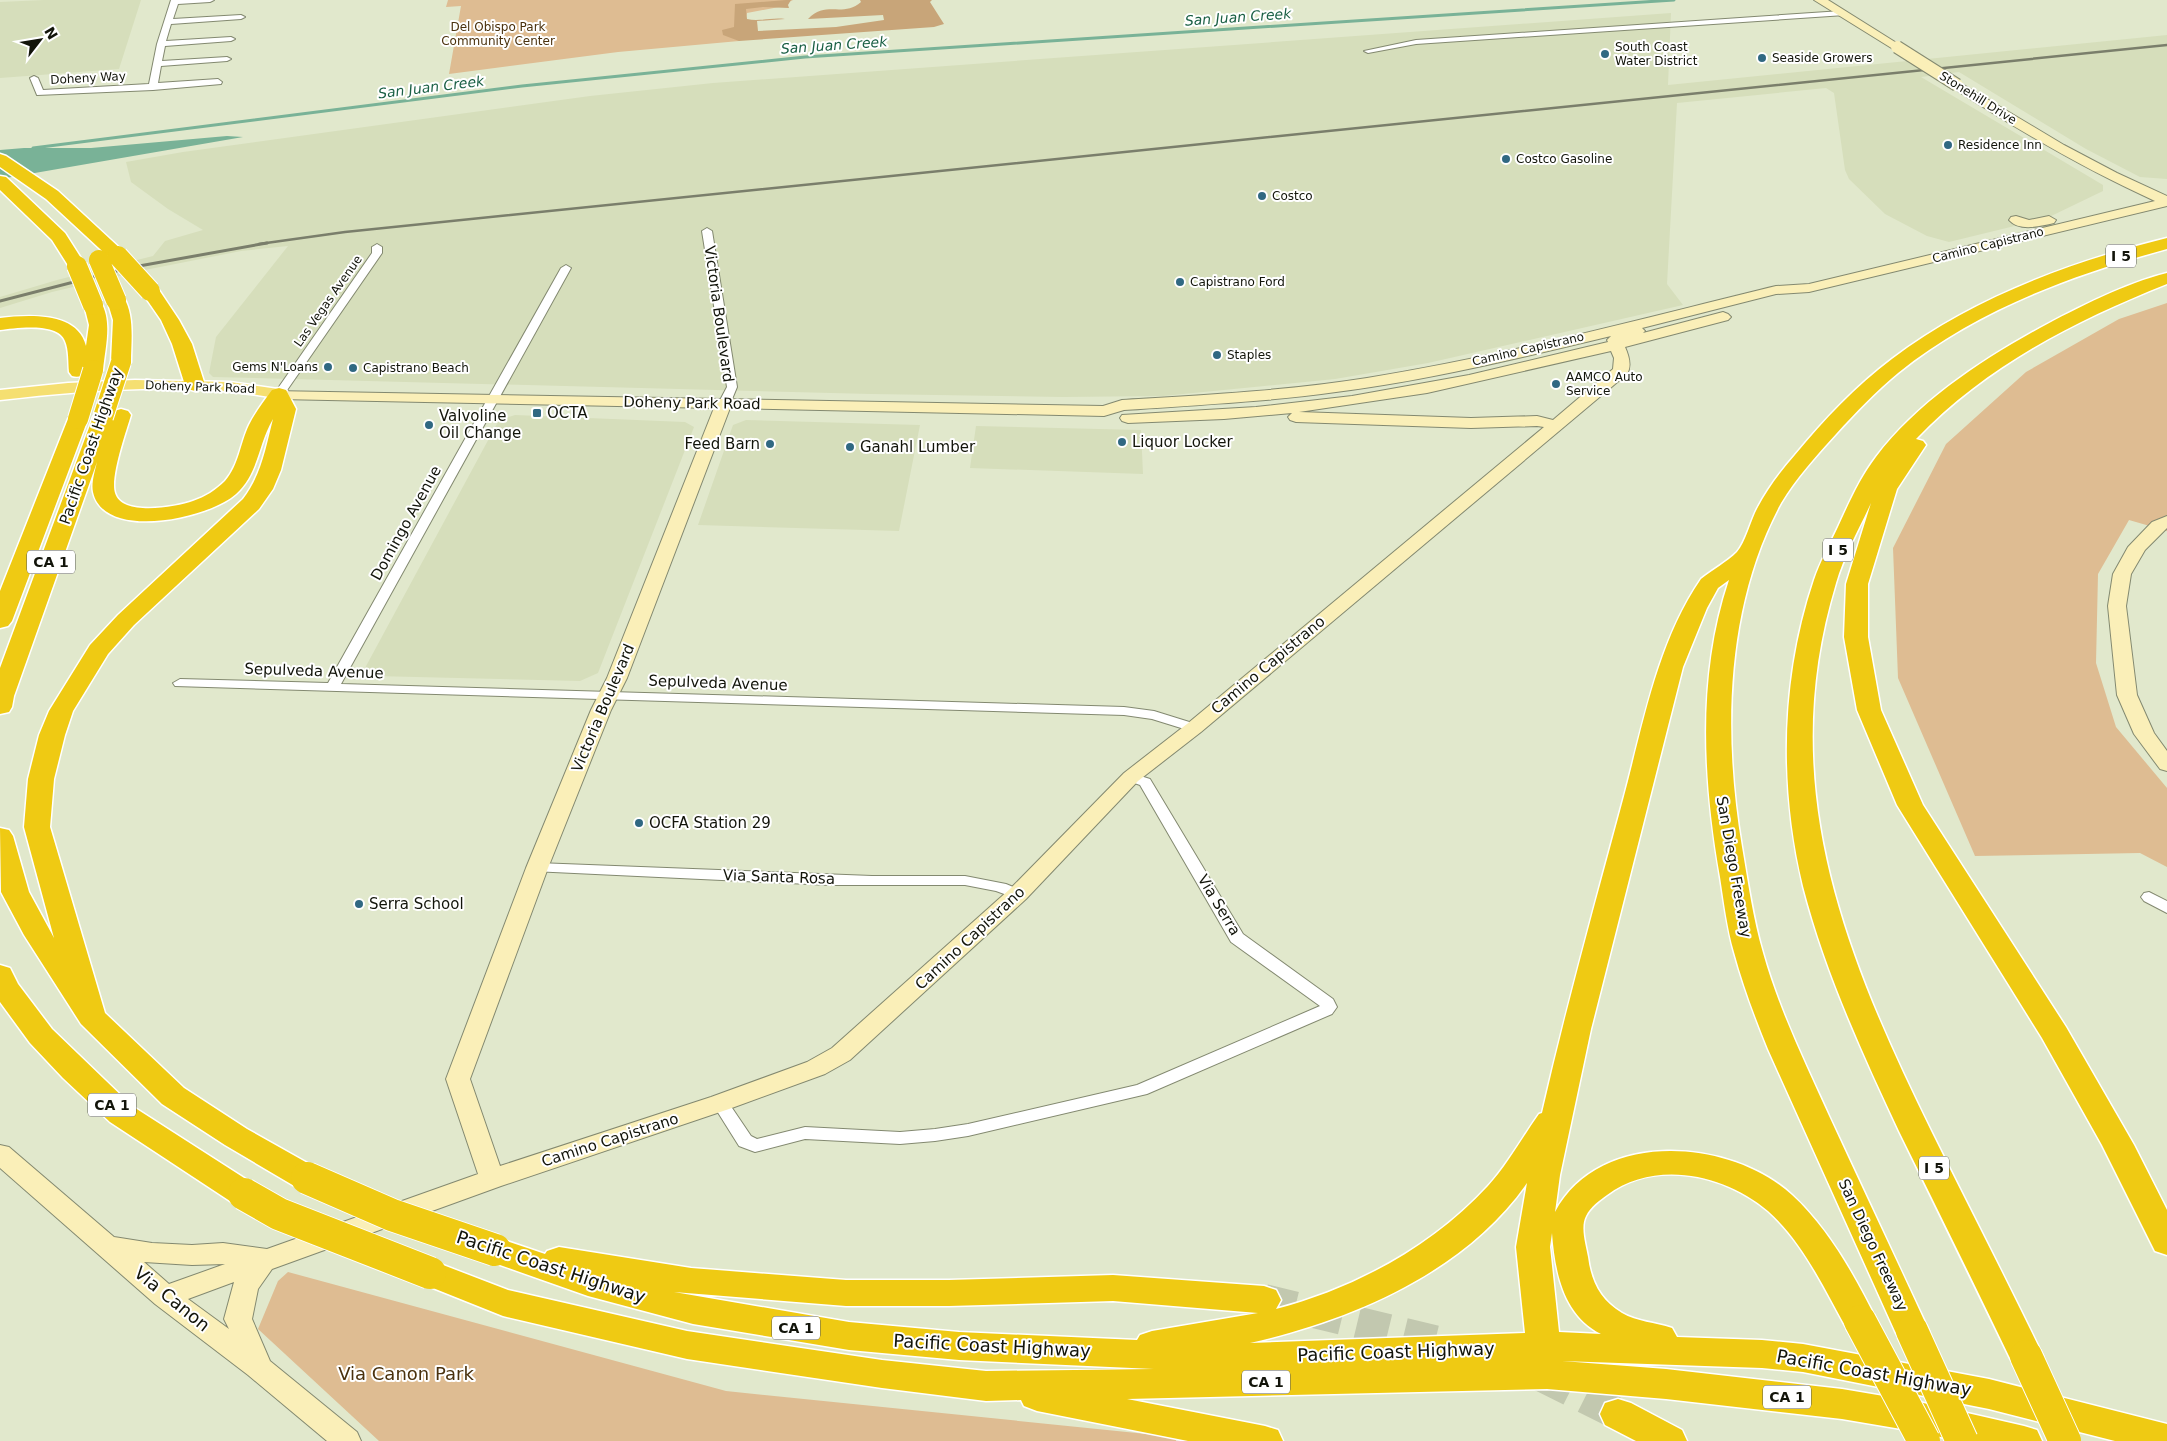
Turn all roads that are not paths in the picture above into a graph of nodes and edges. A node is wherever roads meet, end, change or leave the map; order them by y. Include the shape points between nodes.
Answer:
1 (210, 0) edge
2 (175, 1) edge
3 (1825, 3) edge
4 (1842, 13) junction
5 (241, 17) dead end
6 (167, 22) junction
7 (230, 39) dead end
8 (161, 44) junction
9 (1368, 51) dead end
10 (228, 59) dead end
11 (159, 64) junction
12 (34, 78) dead end
13 (218, 82) dead end
14 (153, 87) junction
15 (0, 160) edge
16 (2088, 164) junction
17 (0, 181) edge
18 (2167, 186) edge
19 (47, 196) junction
20 (2167, 202) edge
21 (2117, 213) junction
22 (707, 231) dead end
23 (2167, 243) edge
24 (377, 247) dead end
25 (566, 268) dead end
26 (2167, 278) edge
27 (1809, 288) junction
28 (1677, 314) junction
29 (0, 324) edge
30 (1616, 344) junction
31 (86, 371) junction
32 (195, 385) junction
33 (279, 394) junction
34 (1950, 394) junction
35 (0, 395) edge
36 (1243, 397) joint
37 (494, 398) junction
38 (724, 404) junction
39 (0, 407) edge
40 (1104, 411) junction
41 (1254, 411) joint
42 (1222, 414) junction
43 (112, 416) junction
44 (1555, 425) junction
45 (2167, 521) edge
46 (1748, 554) junction
47 (0, 621) edge
48 (180, 683) dead end
49 (332, 688) junction
50 (608, 696) junction
51 (0, 707) edge
52 (1194, 728) junction
53 (2167, 765) edge
54 (1131, 778) junction
55 (0, 836) edge
56 (537, 868) junction
57 (1018, 894) junction
58 (2149, 897) dead end
59 (2167, 908) edge
60 (1, 980) edge
61 (91, 1017) junction
62 (720, 1103) junction
63 (1557, 1112) junction
64 (0, 1154) edge
65 (492, 1179) junction
66 (2163, 1231) edge
67 (107, 1246) junction
68 (495, 1250) junction
69 (265, 1259) junction
70 (165, 1296) junction
71 (1264, 1300) tunnel mouth
72 (1107, 1353) junction
73 (1803, 1358) junction
74 (1545, 1360) junction
75 (258, 1367) junction
76 (986, 1386) junction
77 (1618, 1414) tunnel mouth
78 (2167, 1438) edge
79 (347, 1441) edge
80 (1265, 1441) edge
81 (1669, 1441) edge
82 (1924, 1441) edge
83 (1962, 1441) edge
84 (2024, 1441) edge
85 (2065, 1441) edge

1 - 2 street
2 - 6 street
3 - 4 main road, Stonehill Drive
4 - 9 street via 1416,42
4 - 16 main road, Stonehill Drive, bridge
5 - 6 street
6 - 8 street
7 - 8 street
8 - 11 street
10 - 11 street
11 - 14 street
12 - 14 street, Doheny Way via 40,93
13 - 14 street, Doheny Way
15 - 19 highway, Pacific Coast Highway / CA 1
16 - 18 main road via 2148,186
16 - 20 main road, Stonehill Drive
16 - 21 main road via 2121,197 2123,204
17 - 31 highway, Pacific Coast Highway / CA 1, bridge via 59,237 77,266 98,325
19 - 32 highway, bridge via 118,256 150,291 182,344
19 - 43 highway, Pacific Coast Highway / CA 1, bridge via 98,260 122,320 121,362
20 - 21 main road, Camino Capistrano
21 - 27 main road, Camino Capistrano
22 - 38 street, Victoria Boulevard via 732,387
23 - 46 highway, San Diego Freeway / I 5 via 2076,271 2022,293 1970,317 1899,363 1851,406 1800,460 1769,506
24 - 33 street, Las Vegas Avenue via 377,253
25 - 37 street, Domingo Avenue
26 - 34 highway, I 5 via 2116,298 2031,341
27 - 28 main road, Camino Capistrano via 1776,290
27 - 30 main road, Camino Capistrano via 1794,298
28 - 30 main road via 1672,321 1616,338
28 - 36 main road, Camino Capistrano via 1478,362 1366,383
29 - 31 highway via 43,323 64,328 75,341
30 - 41 main road, Camino Capistrano via 1429,388
30 - 44 main road, Camino Capistrano via 1622,358 1621,371
31 - 47 highway, Pacific Coast Highway / CA 1, bridge via 79,417
32 - 33 main road, Doheny Park Road via 247,387
32 - 35 main road, Doheny Park Road via 95,386
33 - 37 main road, Doheny Park Road
33 - 39 main road, Doheny Park Road via 239,398 98,397
33 - 43 highway via 259,427 245,472 232,487 204,504 166,514 130,514 115,508 104,494
33 - 61 highway via 286,409 262,489 251,504 98,650 71,692 52,735 41,779 37,826
34 - 66 highway via 1886,489 1857,584 1856,637 1870,710 1910,805 2055,1034
34 - 85 highway, I 5, bridge via 1913,428 1881,465 1828,573 1810,639 1800,697 1799,771 1803,814 1817,886 1847,978 1898,1095
36 - 40 main road, Doheny Park Road via 1122,406
37 - 38 main road, Doheny Park Road
37 - 49 street, Domingo Avenue
38 - 40 main road, Doheny Park Road
38 - 50 main road, Victoria Boulevard
40 - 42 main road, Doheny Park Road via 1125,418
41 - 42 main road, Doheny Park Road
42 - 44 main road via 1470,423 1537,421
43 - 51 highway, Pacific Coast Highway / CA 1
44 - 52 main road, Camino Capistrano
45 - 53 main road via 2137,547 2122,574 2117,606 2127,695 2144,734
46 - 63 highway via 1709,584 1695,608 1671,667
46 - 83 highway, San Diego Freeway / I 5, bridge via 1726,639 1718,726 1724,830 1750,959 1792,1070
48 - 49 street, Sepulveda Avenue
49 - 50 street, Sepulveda Avenue
50 - 52 street, Sepulveda Avenue via 1124,711 1154,715
50 - 56 main road, Victoria Boulevard
52 - 54 main road, Camino Capistrano
54 - 57 main road, Camino Capistrano
54 - 62 street, Via Serra via 1145,782 1237,938 1327,1003 1329,1008 1141,1090 968,1130 900,1138 805,1134 755,1146 745,1141
55 - 61 highway, Pacific Coast Highway / CA 1 via 15,892 38,935
56 - 57 street, Via Santa Rosa via 872,880 961,880 991,883
56 - 65 main road, Victoria Boulevard via 458,1079
57 - 62 main road, Camino Capistrano via 841,1054 816,1068
58 - 59 street
60 - 76 highway, Pacific Coast Highway / CA 1, bridge via 41,1036 122,1114 279,1214 503,1302 687,1345
61 - 68 highway, Pacific Coast Highway / CA 1, bridge via 173,1096 307,1178 392,1215
62 - 65 main road, Camino Capistrano
63 - 72 highway via 1501,1193 1467,1227 1432,1255 1390,1280 1304,1315
63 - 74 highway via 1533,1247
64 - 67 main road, Via Canon
65 - 69 main road, Camino Capistrano
67 - 69 main road via 152,1253 223,1253
67 - 70 main road, Via Canon
68 - 71 highway via 691,1281 846,1293 1113,1288
68 - 72 highway, Pacific Coast Highway / CA 1 via 588,1283 692,1310 796,1328 960,1346
69 - 70 main road, Camino Capistrano
69 - 75 main road via 245,1287 238,1319
70 - 75 main road, Via Canon
72 - 74 highway, Pacific Coast Highway / CA 1 via 1214,1358
73 - 74 highway, Pacific Coast Highway / CA 1 via 1762,1354
73 - 78 highway, Pacific Coast Highway / CA 1 via 1989,1394
73 - 82 highway, bridge via 1635,1334 1614,1326 1596,1312 1575,1281 1567,1229 1572,1210 1609,1175 1640,1165 1702,1166 1750,1183 1766,1193 1792,1215 1834,1276
74 - 76 highway, Pacific Coast Highway / CA 1 via 1223,1383
74 - 84 highway, Pacific Coast Highway / CA 1 via 1685,1385 1919,1417
75 - 79 main road, Via Canon
76 - 80 highway
77 - 81 highway

